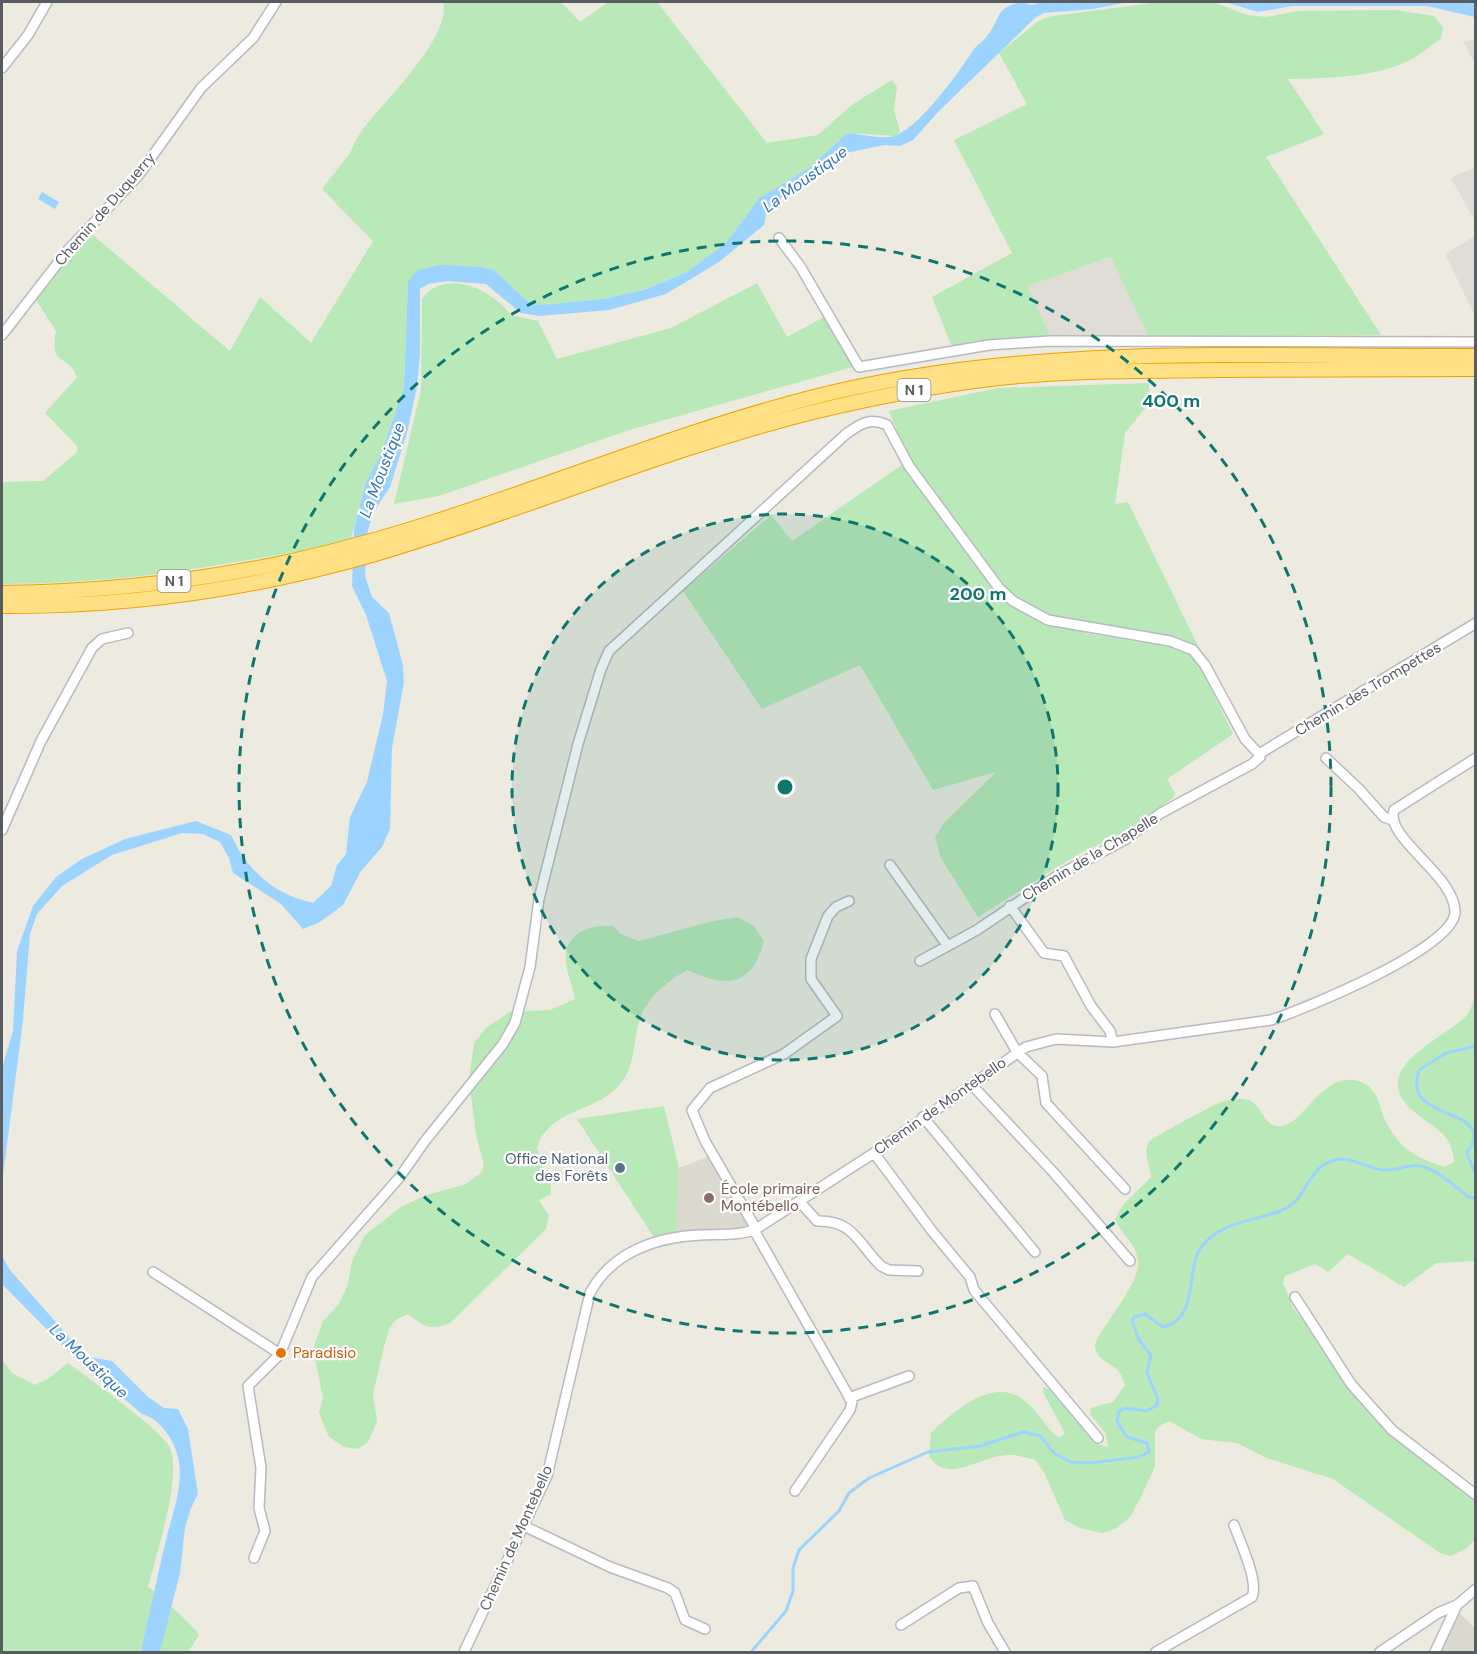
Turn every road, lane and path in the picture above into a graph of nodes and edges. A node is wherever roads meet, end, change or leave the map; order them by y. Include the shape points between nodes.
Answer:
1 (47, 2) edge
2 (276, 2) edge
3 (2, 68) edge
4 (779, 238) dead end
5 (2, 335) edge
6 (1476, 342) edge
7 (1476, 356) edge
8 (1476, 369) edge
9 (2, 593) edge
10 (2, 606) edge
11 (1476, 623) edge
12 (128, 633) dead end
13 (1259, 754) junction
14 (1326, 758) dead end
15 (1476, 758) edge
16 (1392, 820) junction
17 (2, 830) edge
18 (890, 865) dead end
19 (849, 901) dead end
20 (1010, 906) junction
21 (947, 945) junction
22 (920, 961) dead end
23 (995, 1014) dead end
24 (1113, 1042) junction
25 (1017, 1052) junction
26 (972, 1085) junction
27 (923, 1117) junction
28 (874, 1152) junction
29 (1125, 1189) dead end
30 (799, 1201) junction
31 (755, 1230) junction
32 (1035, 1252) dead end
33 (1130, 1261) dead end
34 (918, 1271) dead end
35 (153, 1272) dead end
36 (1295, 1297) dead end
37 (280, 1354) junction
38 (909, 1376) dead end
39 (849, 1398) junction
40 (1098, 1438) dead end
41 (795, 1491) dead end
42 (1476, 1495) edge
43 (1234, 1525) dead end
44 (524, 1526) junction
45 (254, 1558) dead end
46 (1476, 1588) edge
47 (1457, 1605) junction
48 (901, 1626) dead end
49 (705, 1629) dead end
50 (464, 1653) edge
51 (1005, 1653) edge
52 (1156, 1653) edge
53 (1380, 1653) edge
54 (1435, 1653) edge

1 - 3 street via 28,36
2 - 5 street, Chemin de Duquerry via 254,38 201,88 138,176 68,250
4 - 6 street via 800,266 859,367 978,346 1049,341
7 - 9 highway, N 1 via 1110,358 998,364 898,379 807,399 729,422 380,537 289,562 130,586
8 - 10 highway, N 1 via 1110,371 1000,378 896,393 810,413 700,446 342,563 217,590 116,602
11 - 13 street, Chemin des Trompettes
12 - 17 street via 102,639 92,648 41,741
13 - 20 street, Chemin de la Chapelle via 1251,764 1161,813 1126,839
13 - 37 street via 1245,739 1193,650 1170,641 1048,620 1013,601 999,588 909,466 887,425 872,420 861,423 609,651 578,744 539,899 530,967 515,1023 504,1044 424,1141 399,1178 312,1277
14 - 16 street, Chemin de Montebello via 1384,817
15 - 16 street via 1400,804
16 - 24 street, Chemin de Montebello via 1450,891 1455,914 1442,934 1381,972 1295,1012 1241,1025
18 - 21 street
19 - 31 street via 828,916 811,959 811,979 837,1016 784,1054 720,1081 701,1095 692,1110
20 - 21 street, Chemin de la Chapelle via 977,930
20 - 24 street via 1044,953 1064,956
21 - 22 street, Chemin de la Chapelle
23 - 25 street
24 - 25 street, Chemin de Montebello via 1042,1041
25 - 26 street, Chemin de Montebello
25 - 29 street via 1041,1076 1046,1103
26 - 27 street, Chemin de Montebello
26 - 33 street
27 - 28 street, Chemin de Montebello
27 - 32 street
28 - 30 street, Chemin de Montebello
28 - 40 street via 970,1277 974,1290
30 - 31 street, Chemin de Montebello
30 - 34 street via 817,1221 844,1225 881,1266 888,1270
31 - 39 street
31 - 44 street, Chemin de Montebello via 661,1239 630,1252 599,1277 590,1293 547,1476
35 - 37 street
36 - 42 street via 1351,1384 1392,1430
37 - 45 street via 250,1381 247,1390 261,1468 259,1508 265,1531
38 - 39 street
39 - 41 street via 850,1410
43 - 52 street via 1252,1578 1252,1597
44 - 49 street via 610,1567 668,1588 675,1593 685,1620
44 - 50 street, Chemin de Montebello
46 - 47 street
47 - 53 street via 1438,1613
47 - 54 street
48 - 51 street via 959,1588 973,1586

